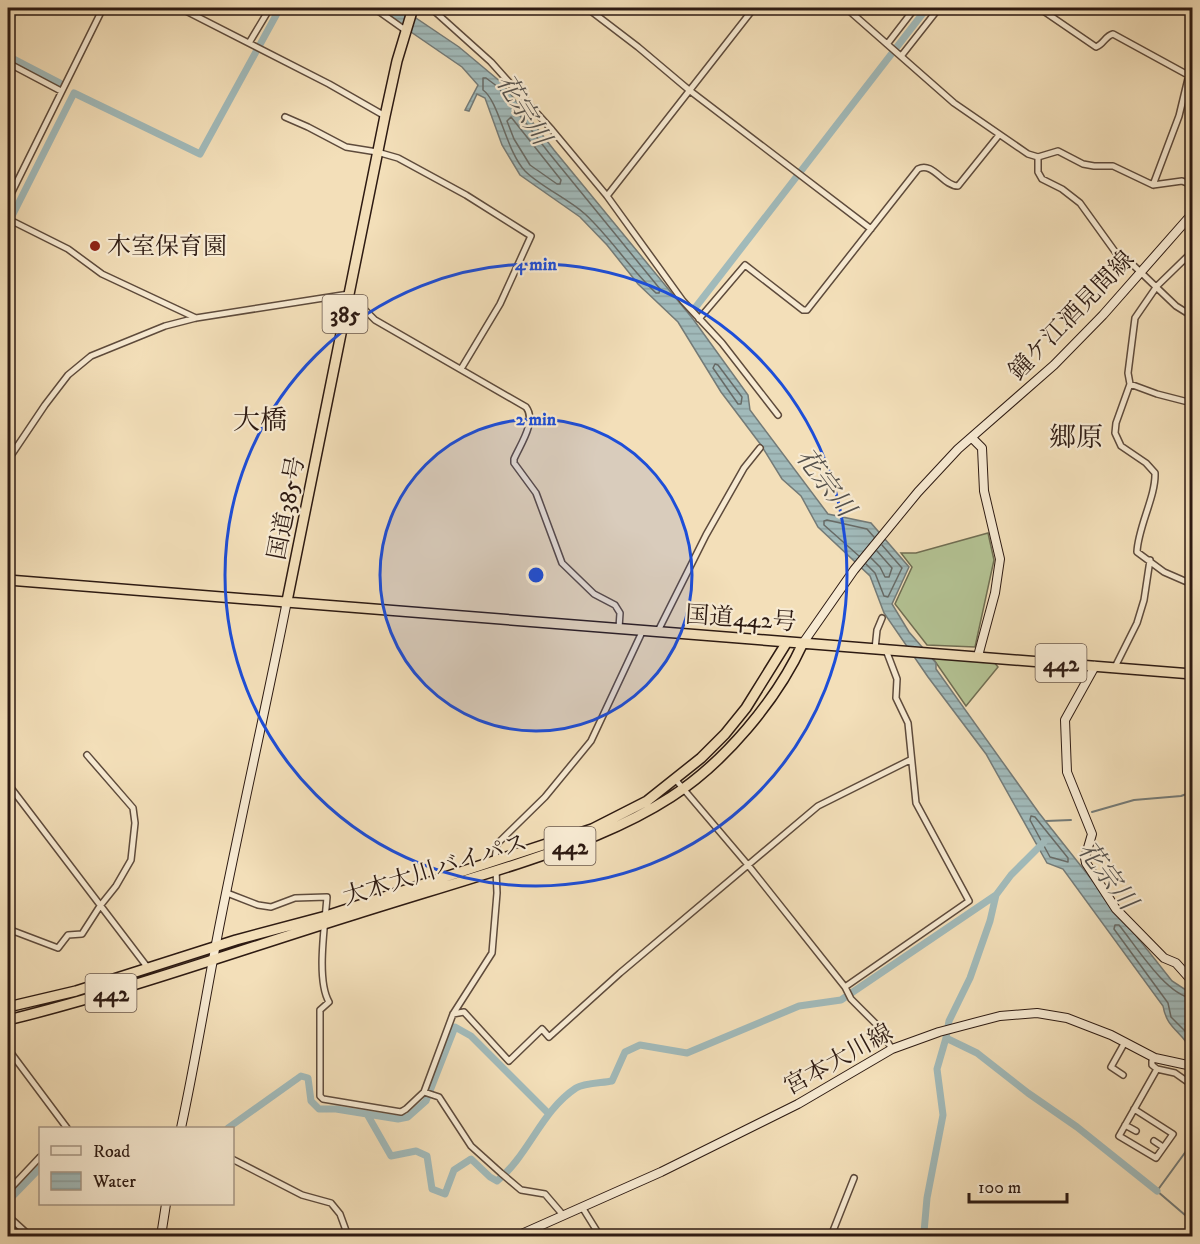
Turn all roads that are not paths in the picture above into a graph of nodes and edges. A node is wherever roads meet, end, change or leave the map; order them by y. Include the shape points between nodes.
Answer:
1 (103, 8) edge
2 (180, 8) edge
3 (270, 8) edge
4 (374, 8) edge
5 (587, 8) edge
6 (754, 8) edge
7 (846, 8) edge
8 (915, 8) edge
9 (939, 8) edge
10 (1039, 8) edge
11 (412, 10) edge
12 (405, 29) junction
13 (251, 44) junction
14 (894, 49) junction
15 (1192, 62) edge
16 (8, 63) edge
17 (1188, 75) junction
18 (689, 90) junction
19 (61, 91) junction
20 (385, 116) junction
21 (285, 117) dead end
22 (999, 135) junction
23 (377, 152) junction
24 (1038, 157) junction
25 (1192, 184) edge
26 (1153, 185) junction
27 (607, 196) junction
28 (8, 200) edge
29 (1192, 214) edge
30 (10, 221) edge
31 (871, 229) junction
32 (1192, 252) edge
33 (1141, 272) junction
34 (1155, 288) junction
35 (349, 297) junction
36 (1192, 316) edge
37 (196, 318) junction
38 (699, 319) junction
39 (461, 369) junction
40 (1130, 384) junction
41 (1192, 403) edge
42 (778, 415) dead end
43 (972, 438) junction
44 (760, 448) dead end
45 (8, 460) edge
46 (1149, 560) junction
47 (1192, 578) edge
48 (8, 580) edge
49 (287, 601) junction
50 (882, 618) dead end
51 (619, 628) junction
52 (643, 630) junction
53 (658, 631) junction
54 (787, 642) junction
55 (810, 643) junction
56 (875, 649) junction
57 (886, 650) junction
58 (978, 656) junction
59 (1095, 666) junction
60 (1115, 667) junction
61 (1192, 674) edge
62 (87, 755) dead end
63 (910, 760) junction
64 (675, 779) junction
65 (8, 784) edge
66 (684, 789) junction
67 (495, 860) junction
68 (748, 865) junction
69 (496, 871) junction
70 (227, 893) junction
71 (100, 906) junction
72 (326, 920) junction
73 (8, 929) edge
74 (216, 946) junction
75 (213, 961) junction
76 (148, 968) junction
77 (1192, 981) edge
78 (846, 989) junction
79 (8, 1007) edge
80 (453, 1014) junction
81 (8, 1020) edge
82 (1125, 1042) junction
83 (8, 1049) edge
84 (892, 1049) junction
85 (1155, 1058) junction
86 (1192, 1066) edge
87 (1157, 1069) junction
88 (1123, 1075) dead end
89 (1192, 1085) edge
90 (427, 1093) junction
91 (1134, 1109) junction
92 (1125, 1125) junction
93 (66, 1127) edge
94 (181, 1127) edge
95 (1136, 1131) dead end
96 (1154, 1141) dead end
97 (1164, 1147) junction
98 (39, 1158) edge
99 (234, 1160) edge
100 (854, 1178) dead end
101 (8, 1191) edge
102 (166, 1205) edge
103 (582, 1207) junction
104 (563, 1215) junction
105 (8, 1216) edge
106 (30, 1236) edge
107 (161, 1236) edge
108 (335, 1236) edge
109 (348, 1236) edge
110 (517, 1236) edge
111 (600, 1236) edge
112 (831, 1236) edge

1 - 19 street
2 - 13 street
3 - 13 street
4 - 12 street
5 - 18 street
6 - 18 street
7 - 14 street
8 - 14 street
9 - 14 street
10 - 17 street via 1096,47 1113,34
11 - 12 highway, 国道385号 / 385
11 - 27 street via 432,9 472,43 510,81
12 - 20 highway, 国道385号 / 385
13 - 20 street
14 - 22 street via 954,103
15 - 17 street
16 - 19 street
17 - 26 street via 1179,117
18 - 27 street
18 - 31 street
19 - 28 street
20 - 23 highway, 国道385号 / 385
21 - 23 street via 346,147
22 - 24 street
22 - 31 street via 958,186 950,185 927,167 918,169
23 - 35 highway, 国道385号 / 385
23 - 39 street via 428,174 531,236 500,304
24 - 26 street via 1058,151 1083,164 1113,166
24 - 33 street via 1042,179 1080,203 1116,253
25 - 26 street via 1182,181
27 - 38 street
29 - 33 main road, 鐘ケ江酒見間線
30 - 37 street via 68,249 102,274
31 - 38 street via 807,310 745,265
32 - 34 street
33 - 34 street
33 - 43 main road, 鐘ケ江酒見間線 via 1054,365
34 - 36 street
34 - 40 street via 1135,318
35 - 37 street
35 - 39 street via 375,320
35 - 49 highway, 国道385号 / 385
37 - 45 street via 165,326 80,364 45,405
38 - 42 street
39 - 51 street via 530,411 514,463 536,493 562,563 594,594 615,605 620,613
40 - 41 street
40 - 46 street via 1115,433 1121,446 1155,472 1137,545 1137,552
43 - 55 main road, 鐘ケ江酒見間線 via 884,531
43 - 58 main road via 982,448 984,492 1000,559
44 - 53 street via 744,468 706,535
46 - 47 street via 1187,582
46 - 60 street via 1144,600
48 - 49 highway
49 - 51 highway, 国道442号 / 442
49 - 70 main road
50 - 56 street
51 - 52 highway, 国道442号 / 442
52 - 53 highway, 国道442号 / 442
52 - 67 street via 591,741 544,797 497,844
53 - 54 highway, 国道442号 / 442
54 - 55 highway, 国道442号 / 442
54 - 64 highway, 大木大川バイパス / 442 via 725,734
55 - 56 highway, 国道442号 / 442
55 - 66 highway, 大木大川バイパス / 442 via 757,717
56 - 57 highway, 国道442号 / 442
57 - 58 highway, 国道442号 / 442
57 - 63 street via 897,679 896,698 908,723
58 - 59 highway, 国道442号 / 442
59 - 60 highway, 国道442号 / 442
59 - 77 main road via 1065,720 1067,772 1092,834 1086,863 1116,909
60 - 61 highway, 国道442号 / 442
62 - 71 street via 134,813 131,860
63 - 68 street via 818,806
63 - 78 street via 916,803 969,901
64 - 66 street
64 - 67 highway, 大木大川バイパス / 442 via 647,801 592,830
65 - 71 street
66 - 68 street
66 - 69 highway, 大木大川バイパス / 442 via 616,828
67 - 69 street
67 - 72 highway, 大木大川バイパス / 442
68 - 78 street
68 - 80 street via 549,1037 542,1029 509,1061 464,1012
69 - 72 highway, 大木大川バイパス / 442
69 - 80 street via 494,948
70 - 72 street via 264,907 295,898 327,897
70 - 74 main road
71 - 73 street via 82,934 68,935 58,948
71 - 76 street
72 - 74 highway, 大木大川バイパス / 442
72 - 75 highway, 大木大川バイパス / 442
72 - 90 street via 322,986 329,1002 320,1010 320,1096 401,1112
74 - 75 main road
74 - 76 highway, 大木大川バイパス / 442
75 - 81 highway, 大木大川バイパス / 442 via 78,1003
75 - 94 main road
76 - 79 highway, 大木大川バイパス / 442
78 - 84 street
80 - 90 street
82 - 84 main road, 宮本大川線 via 1067,1018 1037,1013 1000,1016
82 - 85 main road, 宮本大川線
82 - 88 street via 1111,1067
83 - 93 street
84 - 103 main road, 宮本大川線 via 798,1104
85 - 86 main road, 宮本大川線
85 - 87 street via 1152,1065
87 - 89 street via 1175,1073
87 - 91 street
90 - 104 street via 439,1097 471,1146 501,1173 521,1190 545,1194
91 - 92 street
91 - 97 street via 1173,1134
92 - 95 street
92 - 97 street via 1119,1136 1156,1158
96 - 97 street
98 - 101 street
99 - 109 street via 302,1195 331,1203
100 - 112 street
102 - 107 main road
103 - 104 main road, 宮本大川線
103 - 111 street
104 - 110 main road, 宮本大川線
105 - 106 street
108 - 109 street

